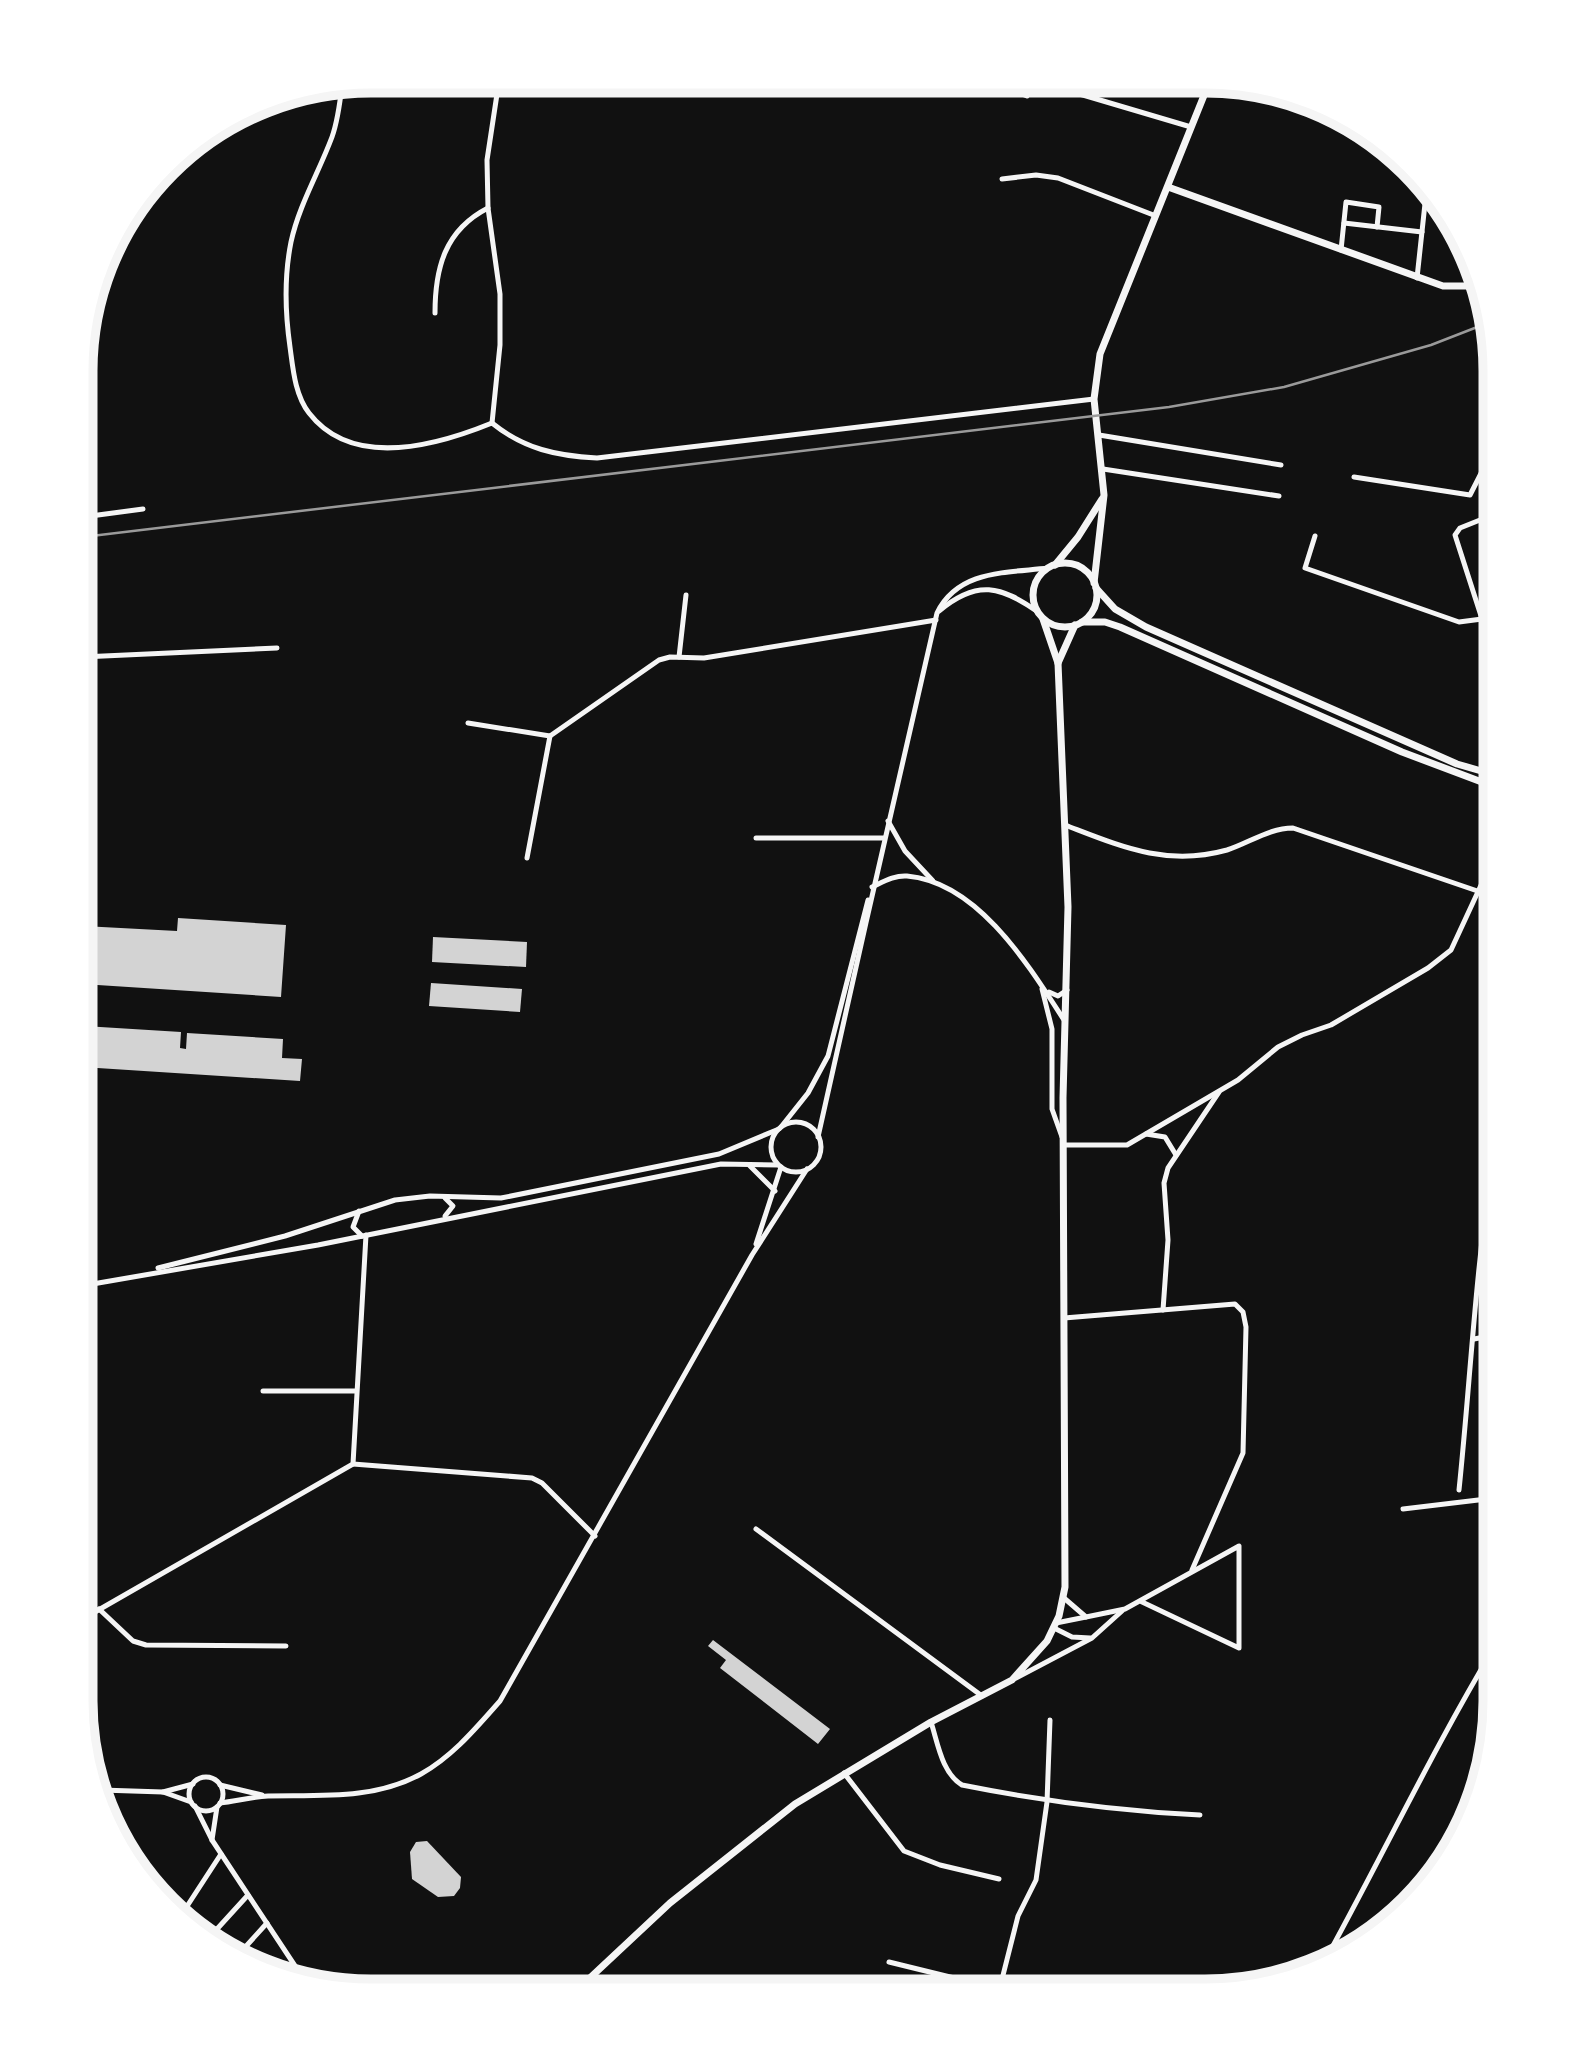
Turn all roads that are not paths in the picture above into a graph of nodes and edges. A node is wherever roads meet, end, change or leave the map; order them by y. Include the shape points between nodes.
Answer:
1 (497, 93) edge
2 (1076, 93) edge
3 (1205, 93) edge
4 (340, 94) edge
5 (1191, 127) junction
6 (1002, 179) dead end
7 (1168, 187) junction
8 (1425, 201) edge
9 (488, 208) junction
10 (1156, 216) junction
11 (1344, 223) junction
12 (1377, 227) junction
13 (1422, 232) junction
14 (1340, 250) junction
15 (1417, 278) junction
16 (1470, 286) edge
17 (435, 313) dead end
18 (1094, 399) junction
19 (492, 423) junction
20 (1099, 435) junction
21 (1282, 465) dead end
22 (1103, 469) junction
23 (1483, 470) edge
24 (1354, 477) dead end
25 (1104, 495) junction
26 (1279, 496) dead end
27 (143, 509) dead end
28 (93, 516) edge
29 (1483, 519) edge
30 (1315, 536) dead end
31 (1052, 566) junction
32 (1095, 585) junction
33 (686, 595) dead end
34 (1041, 615) junction
35 (936, 616) junction
36 (1482, 619) joint
37 (1078, 623) junction
38 (277, 649) dead end
39 (93, 657) edge
40 (679, 657) junction
41 (1058, 663) junction
42 (468, 723) dead end
43 (550, 736) junction
44 (1483, 772) edge
45 (1483, 782) edge
46 (888, 821) junction
47 (1065, 825) junction
48 (755, 838) dead end
49 (884, 838) junction
50 (527, 858) dead end
51 (1483, 879) edge
52 (933, 881) junction
53 (872, 887) junction
54 (1477, 891) junction
55 (1483, 893) edge
56 (1041, 986) junction
57 (1067, 990) junction
58 (1065, 1020) junction
59 (1052, 1029) junction
60 (1064, 1029) junction
61 (1222, 1088) junction
62 (780, 1128) junction
63 (1146, 1134) junction
64 (818, 1137) junction
65 (1063, 1141) junction
66 (1176, 1155) junction
67 (750, 1166) junction
68 (780, 1166) junction
69 (807, 1169) junction
70 (775, 1191) junction
71 (442, 1196) junction
72 (359, 1211) junction
73 (439, 1219) junction
74 (1483, 1223) edge
75 (364, 1235) junction
76 (751, 1255) junction
77 (121, 1278) junction
78 (93, 1284) edge
79 (1163, 1310) junction
80 (1064, 1318) junction
81 (1483, 1337) edge
82 (1474, 1339) junction
83 (263, 1391) dead end
84 (356, 1391) junction
85 (353, 1464) junction
86 (1459, 1490) dead end
87 (1483, 1499) edge
88 (1403, 1509) dead end
89 (756, 1529) dead end
90 (595, 1536) junction
91 (1192, 1570) junction
92 (1064, 1598) junction
93 (1140, 1601) junction
94 (99, 1609) junction
95 (1125, 1609) junction
96 (93, 1613) edge
97 (1086, 1617) junction
98 (1055, 1625) junction
99 (1092, 1638) junction
100 (286, 1646) dead end
101 (1483, 1666) edge
102 (1012, 1680) junction
103 (982, 1696) junction
104 (1050, 1720) dead end
105 (931, 1723) junction
106 (844, 1773) junction
107 (193, 1784) junction
108 (220, 1784) junction
109 (108, 1790) edge
110 (163, 1792) junction
111 (265, 1796) junction
112 (1047, 1802) junction
113 (193, 1804) junction
114 (219, 1805) junction
115 (1200, 1815) dead end
116 (212, 1840) junction
117 (222, 1854) junction
118 (999, 1879) dead end
119 (248, 1895) junction
120 (186, 1909) edge
121 (267, 1923) junction
122 (215, 1932) edge
123 (244, 1949) edge
124 (1331, 1949) edge
125 (889, 1962) dead end
126 (297, 1969) edge
127 (589, 1979) edge
128 (961, 1979) edge
129 (1001, 1979) edge

1 - 9 street via 487,160
2 - 5 street
3 - 5 street
4 - 19 street via 332,137 291,242 285,313 302,401 325,427 371,447 426,445
5 - 7 street
6 - 10 street via 1058,178
7 - 10 street
7 - 14 street
8 - 13 street
9 - 17 street via 468,218 446,249 435,280
9 - 19 street via 500,294
10 - 18 street via 1100,354
11 - 12 street
11 - 12 street via 1346,202 1379,207
11 - 14 street
12 - 13 street
13 - 15 street
14 - 15 street
15 - 16 street via 1443,286
18 - 19 street via 597,458 530,448
18 - 20 street
20 - 21 street
20 - 22 street
22 - 25 street
22 - 26 street
23 - 24 street via 1470,495
25 - 31 street via 1078,537
25 - 32 street
27 - 28 street
29 - 36 street via 1460,528 1455,535
30 - 36 street via 1305,568 1459,622
31 - 32 street via 1065,563 1083,569
31 - 34 street via 1035,583 1034,603
31 - 35 street via 966,581 945,596
32 - 37 street via 1094,607
32 - 44 street via 1115,609 1146,626
33 - 40 street
34 - 35 street via 1013,595 985,589 952,601
34 - 37 street via 1061,626
34 - 41 street
35 - 40 street via 704,658
35 - 46 street
37 - 41 street
37 - 45 street via 1105,622 1120,627
38 - 39 street
40 - 43 street via 659,660
41 - 47 street
42 - 43 street
43 - 50 street
46 - 49 street
46 - 52 street via 905,851
47 - 54 street via 1156,856 1217,852 1293,828
47 - 57 street
48 - 49 street
49 - 53 street
51 - 54 street
52 - 53 street via 894,877
52 - 56 street via 963,898 1006,934
53 - 62 street via 828,1056 808,1093
53 - 64 street via 865,937
54 - 55 street
54 - 61 street via 1451,950 1428,968 1332,1025 1278,1047
56 - 57 street via 1053,996
56 - 58 street
56 - 59 street
57 - 58 street
58 - 60 street
59 - 60 street
59 - 65 street via 1052,1109
60 - 65 street
61 - 63 street
61 - 66 street
62 - 64 street via 802,1123
62 - 68 street via 771,1147
62 - 71 street via 719,1154 523,1194 493,1199
63 - 65 street via 1115,1147
63 - 66 street via 1165,1138
64 - 69 street via 820,1152
65 - 80 street
66 - 79 street via 1164,1183 1168,1240
67 - 68 street
67 - 70 street
67 - 73 street via 721,1164
68 - 69 street via 794,1172
68 - 70 street
69 - 76 street
70 - 76 street
71 - 72 street via 412,1197
71 - 73 street via 453,1206
72 - 75 street via 353,1227
72 - 77 street via 285,1236
73 - 75 street
74 - 82 street via 1476,1268
75 - 77 street
75 - 84 street
76 - 90 street
77 - 78 street
79 - 80 street
79 - 91 street via 1236,1304 1246,1327 1243,1453
80 - 92 street
81 - 82 street
82 - 86 street
83 - 84 street
84 - 85 street
85 - 90 street via 532,1478
85 - 94 street
87 - 88 street
89 - 103 street
90 - 111 street via 500,1701 462,1744 420,1774 381,1788 339,1796
91 - 93 street
91 - 93 street via 1239,1546 1239,1648
92 - 97 street
92 - 98 street
93 - 95 street
94 - 96 street
94 - 100 street via 133,1641 146,1645
95 - 97 street
95 - 99 street
97 - 98 street
98 - 99 street via 1072,1637
98 - 102 street via 1035,1658
99 - 102 street
101 - 124 street
102 - 103 street
103 - 105 street
104 - 112 street
105 - 106 street
105 - 112 street via 953,1780
106 - 118 street via 904,1851
106 - 127 street via 744,1843 670,1903
107 - 108 street via 207,1777
107 - 110 street
107 - 113 street
108 - 111 street
108 - 114 street
109 - 110 street
110 - 113 street
111 - 114 street
112 - 115 street
112 - 129 street via 1036,1880 1018,1916
113 - 114 street via 206,1811
113 - 116 street
114 - 116 street
116 - 117 street
117 - 119 street
117 - 120 street
119 - 121 street
119 - 122 street
121 - 123 street
121 - 126 street
125 - 128 street

